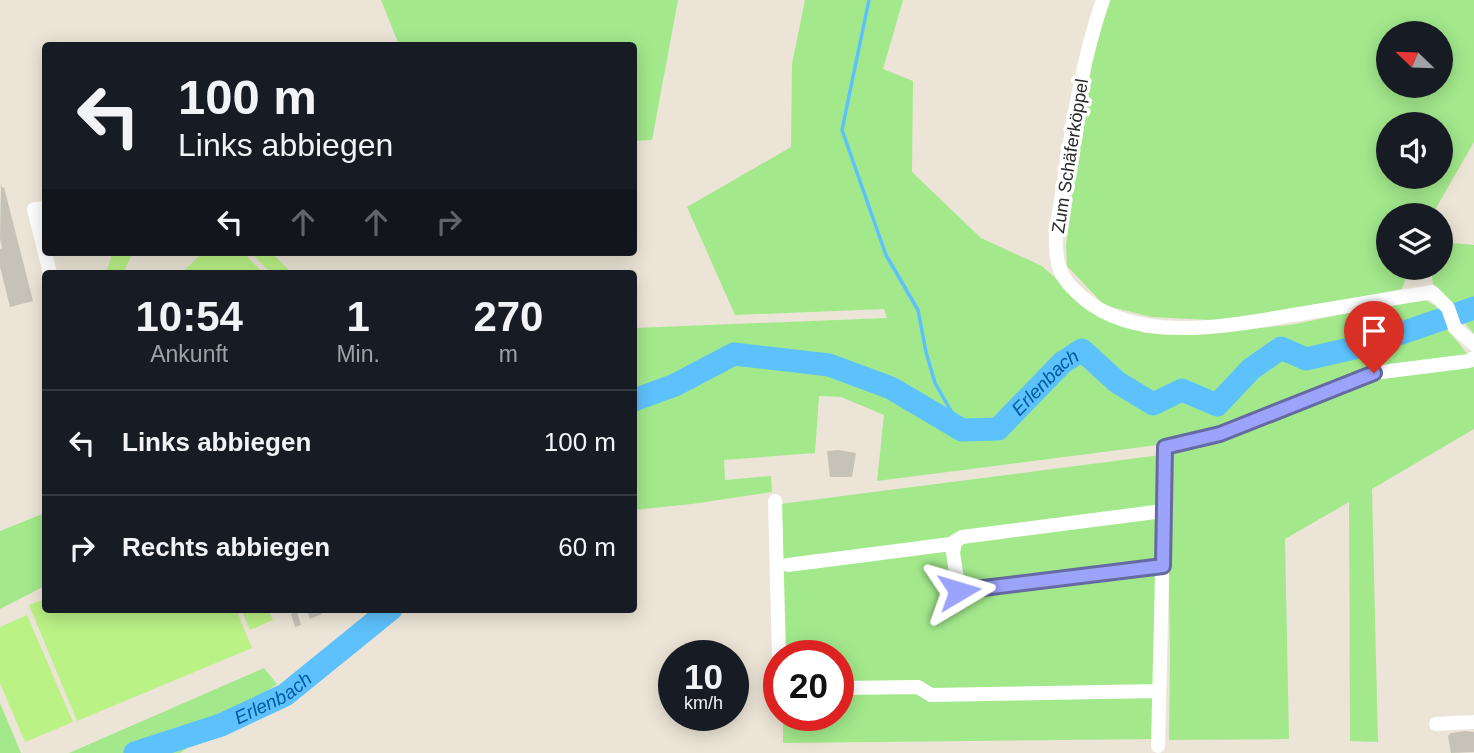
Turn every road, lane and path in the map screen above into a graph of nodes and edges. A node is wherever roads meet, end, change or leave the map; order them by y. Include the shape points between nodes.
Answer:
1 (1102, 0) edge
2 (42, 208) edge
3 (42, 241) edge
4 (1474, 344) edge
5 (1474, 358) edge
6 (775, 501) dead end
7 (1163, 511) junction
8 (955, 542) junction
9 (788, 565) dead end
10 (1163, 566) junction
11 (779, 640) edge
12 (854, 688) edge
13 (1159, 691) junction
14 (1474, 722) edge
15 (1436, 724) dead end
16 (1158, 746) dead end

1 - 4 street, Zum Schäferköppel via 1079,93 1056,232 1062,274 1074,290 1098,310 1124,320 1213,328 1432,292 1448,308 1455,328
2 - 3 street via 34,209
5 - 7 street via 1374,373 1220,434 1165,447
6 - 11 street
7 - 8 street via 962,537
7 - 10 street
8 - 9 street
8 - 10 street via 959,591
10 - 13 street
12 - 13 street via 918,687 931,695
13 - 16 street
14 - 15 street

